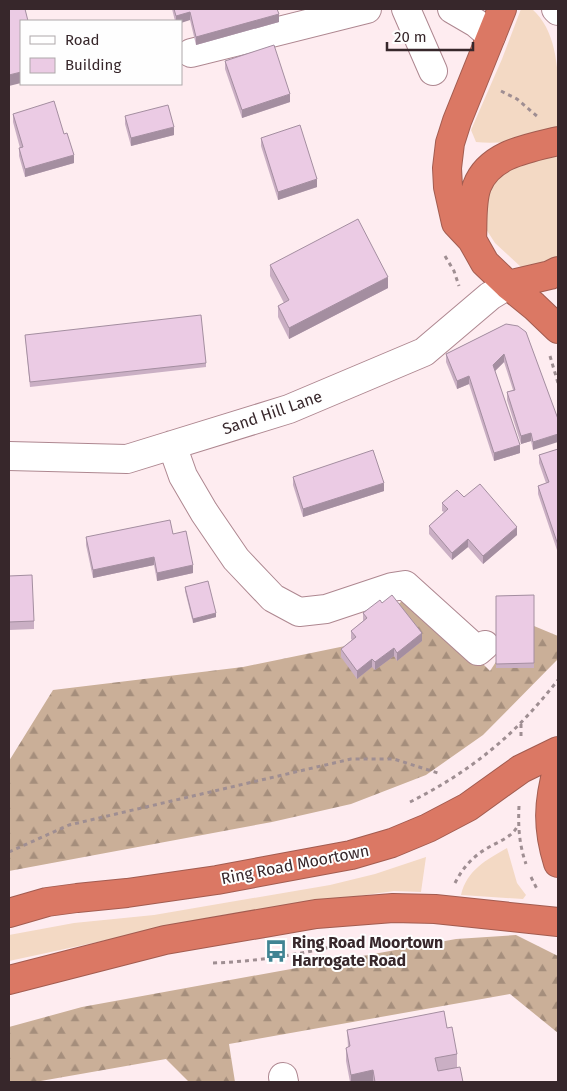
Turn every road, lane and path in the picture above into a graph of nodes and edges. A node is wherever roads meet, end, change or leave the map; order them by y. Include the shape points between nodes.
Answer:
1 (367, 9) edge
2 (406, 9) edge
3 (452, 9) edge
4 (502, 9) edge
5 (491, 36) junction
6 (191, 53) dead end
7 (433, 70) dead end
8 (495, 88) dead end
9 (544, 118) dead end
10 (558, 141) edge
11 (472, 240) junction
12 (558, 271) edge
13 (508, 285) junction
14 (558, 329) edge
15 (172, 445) junction
16 (9, 456) edge
17 (485, 645) dead end
18 (558, 680) edge
19 (558, 751) edge
20 (558, 767) edge
21 (441, 774) dead end
22 (408, 803) dead end
23 (518, 826) dead end
24 (9, 852) edge
25 (558, 863) edge
26 (454, 889) dead end
27 (9, 912) edge
28 (558, 922) edge
29 (361, 940) dead end
30 (205, 963) dead end
31 (9, 980) edge

1 - 6 street
2 - 7 street
3 - 5 street
4 - 5 highway
5 - 11 highway via 456,120 450,143 448,187 456,223
8 - 9 path
10 - 11 highway via 498,160 485,171 476,187
11 - 13 highway via 485,263
12 - 13 highway
13 - 14 highway
13 - 15 street, Sand Hill Lane via 490,296 424,352 289,408
15 - 16 street, Sand Hill Lane via 127,459
15 - 17 street via 183,476 204,512 236,560 273,598 299,612 326,608 405,585 478,652
18 - 22 path via 535,708 491,750
19 - 27 highway, Ring Road Moortown via 521,769 468,807 392,843 351,855 217,880 47,902
20 - 25 highway via 549,812 550,834
21 - 24 path via 394,759 351,759 69,825
23 - 26 path via 513,834 468,863
28 - 31 highway via 393,908 316,914 165,940
29 - 30 path via 290,956

